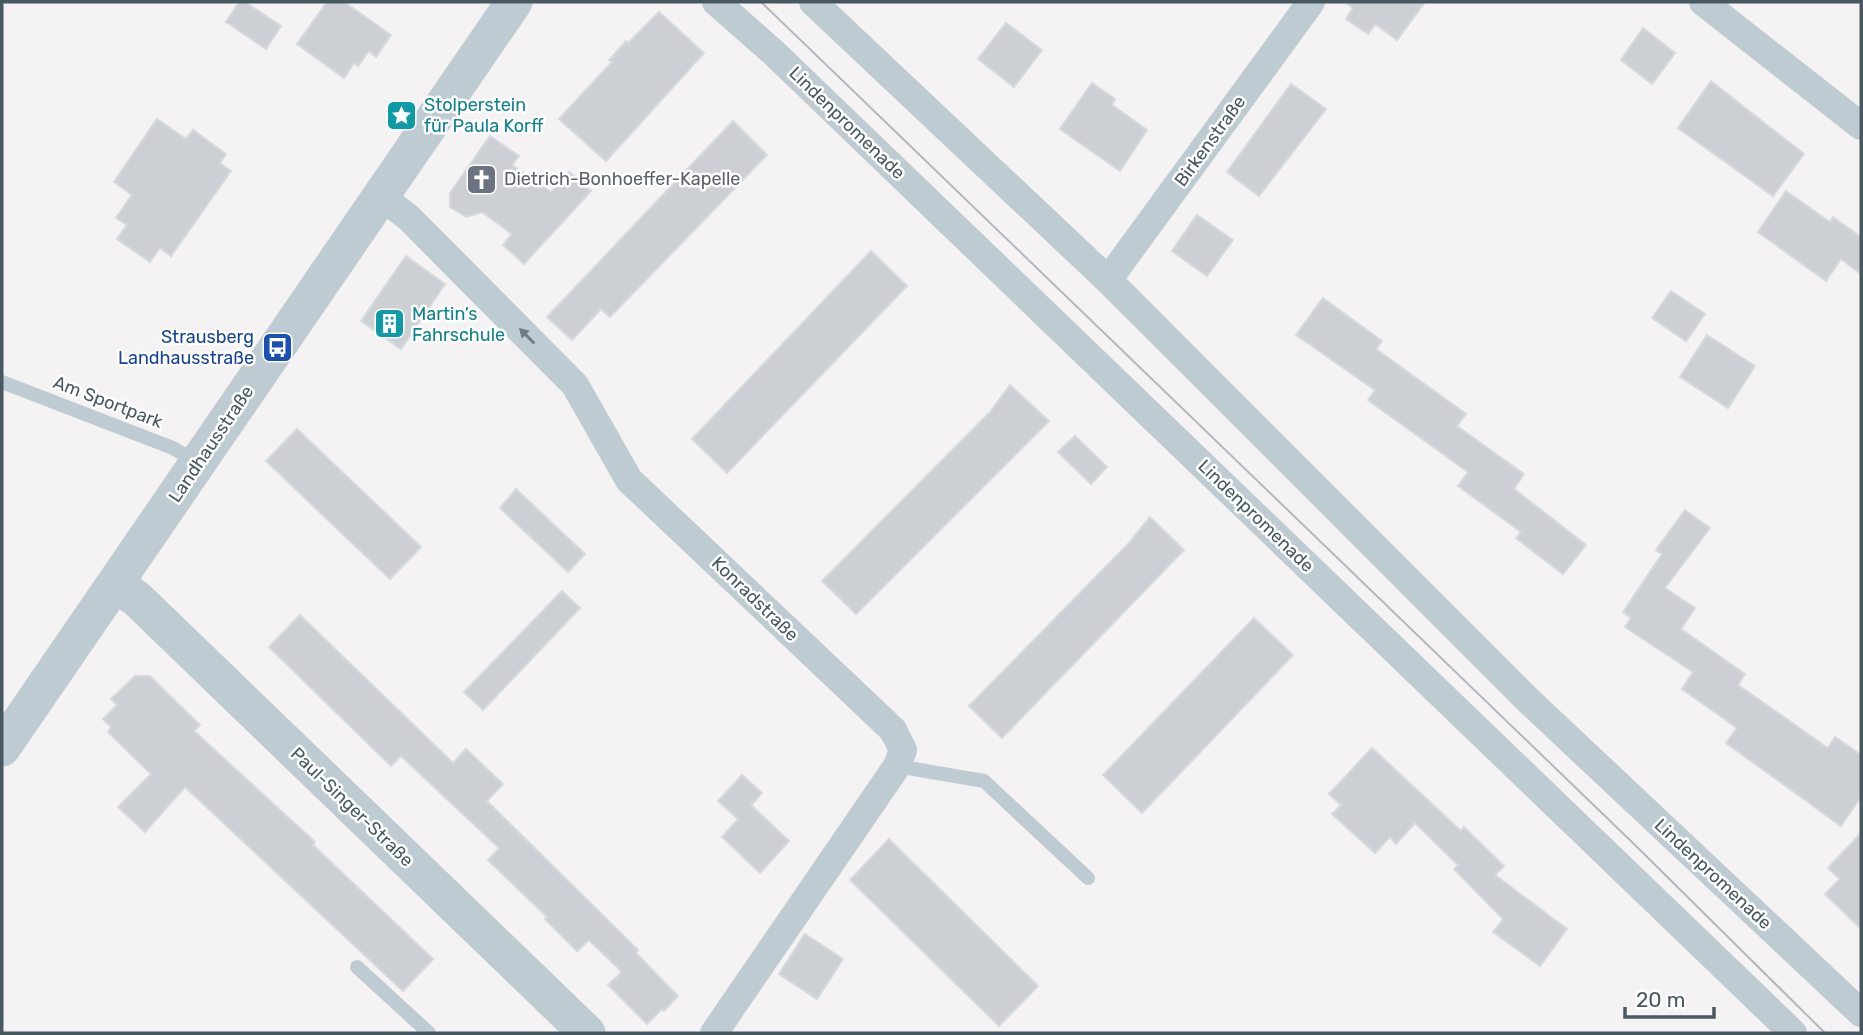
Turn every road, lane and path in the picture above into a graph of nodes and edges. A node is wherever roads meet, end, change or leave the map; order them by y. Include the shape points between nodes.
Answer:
1 (514, 2) edge
2 (716, 2) edge
3 (813, 2) edge
4 (1311, 2) edge
5 (1703, 2) edge
6 (1861, 126) edge
7 (381, 196) junction
8 (1108, 280) junction
9 (2, 382) edge
10 (198, 463) junction
11 (116, 584) junction
12 (2, 748) edge
13 (897, 766) junction
14 (1088, 878) dead end
15 (357, 967) dead end
16 (1861, 1013) edge
17 (429, 1033) edge
18 (587, 1033) edge
19 (714, 1033) edge
20 (1793, 1033) edge

1 - 7 street, Landhausstraße
2 - 20 street, Lindenpromenade
3 - 8 street, Lindenpromenade
4 - 8 street, Birkenstraße
5 - 6 street
7 - 10 street, Landhausstraße
13 -> 7 street, Konradstraße via 903,750 893,730 629,480 575,385 409,218
8 - 16 street, Lindenpromenade via 1530,702
9 - 10 lane, Am Sportpark via 173,448
10 - 11 street, Landhausstraße
11 - 12 street, Landhausstraße
11 - 18 street, Paul-Singer-Straße via 137,599
13 - 14 lane via 984,781
13 - 19 street
15 - 17 lane

